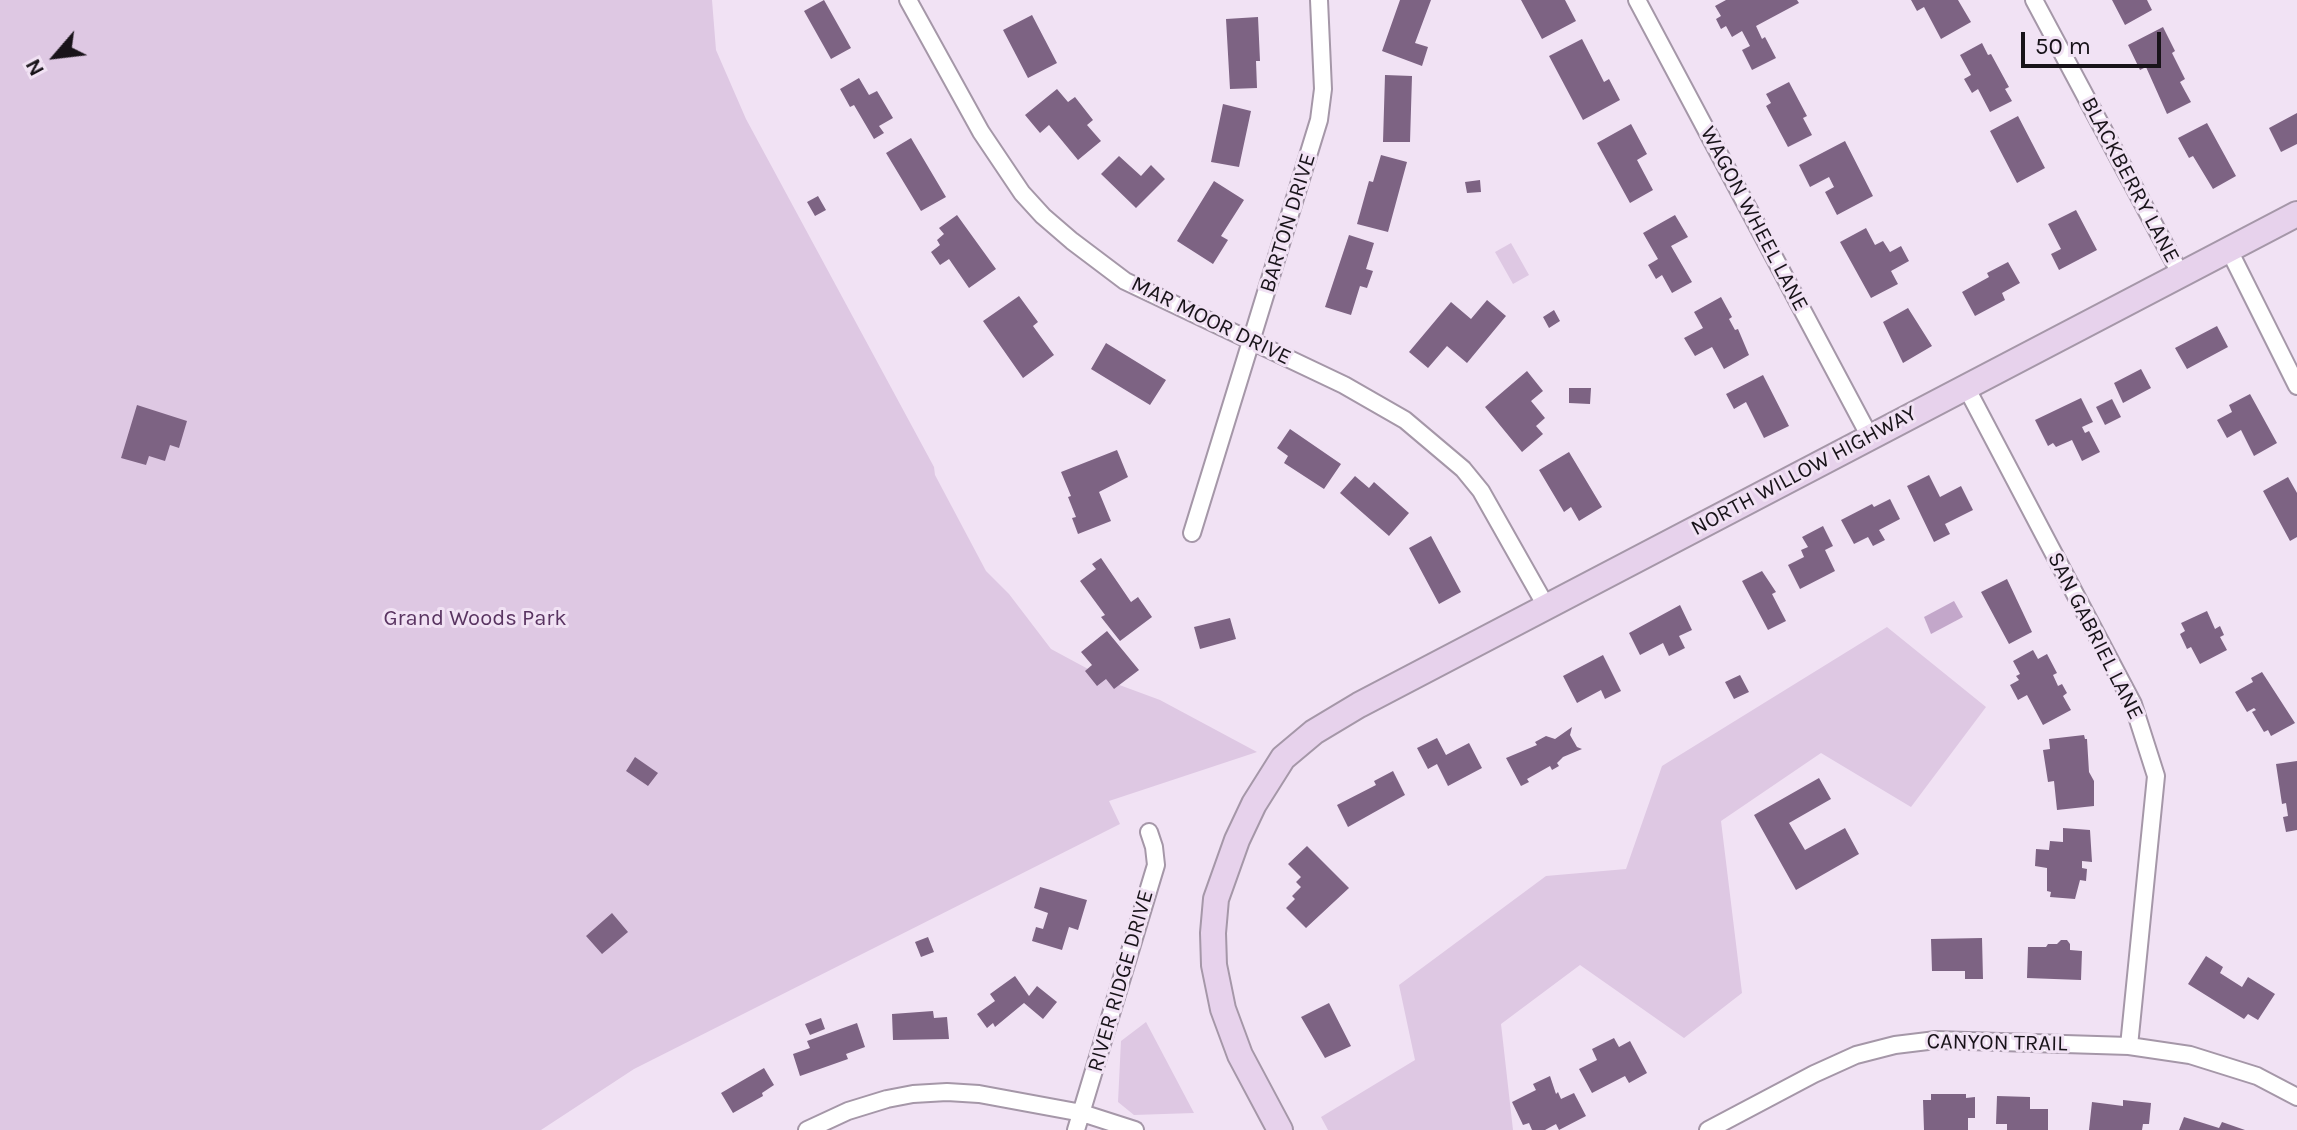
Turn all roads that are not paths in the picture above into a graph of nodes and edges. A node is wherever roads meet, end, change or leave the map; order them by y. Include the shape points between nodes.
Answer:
1 (908, 0) edge
2 (1319, 0) edge
3 (1637, 0) edge
4 (2034, 0) edge
5 (2297, 214) edge
6 (2229, 250) junction
7 (2181, 275) junction
8 (1252, 340) junction
9 (2297, 386) edge
10 (1966, 387) junction
11 (1870, 437) junction
12 (1192, 533) dead end
13 (1546, 606) junction
14 (1149, 832) dead end
15 (2129, 1046) junction
16 (2297, 1097) edge
17 (1082, 1113) junction
18 (807, 1130) edge
19 (1076, 1130) edge
20 (1135, 1130) edge
21 (1280, 1130) edge
22 (1708, 1130) edge

1 - 8 street, MAR MOOR DRIVE via 993,151 1043,216 1125,281
2 - 8 street, BARTON DRIVE via 1319,120
3 - 11 street, WAGON WHEEL LANE
4 - 7 street, BLACKBERRY LANE
5 - 6 street, NORTH WILLOW HIGHWAY
6 - 7 street, NORTH WILLOW HIGHWAY
6 - 9 street
7 - 10 street, NORTH WILLOW HIGHWAY
8 - 12 street, BARTON DRIVE
8 - 13 street, MAR MOOR DRIVE via 1405,420 1463,469 1499,519
10 - 11 street, NORTH WILLOW HIGHWAY
10 - 15 street, SAN GABRIEL LANE via 2133,704 2156,776
11 - 13 street, NORTH WILLOW HIGHWAY
13 - 21 street, NORTH WILLOW HIGHWAY via 1314,732 1283,758 1254,804 1216,899 1214,965 1240,1055
14 - 17 street, RIVER RIDGE DRIVE via 1156,865
15 - 16 street, CANYON TRAIL via 2190,1055 2257,1076
15 - 22 street, CANYON TRAIL via 1936,1040 1895,1045 1814,1074
17 - 18 street via 979,1094 913,1094 848,1111
17 - 19 street, RIVER RIDGE DRIVE
17 - 20 street

